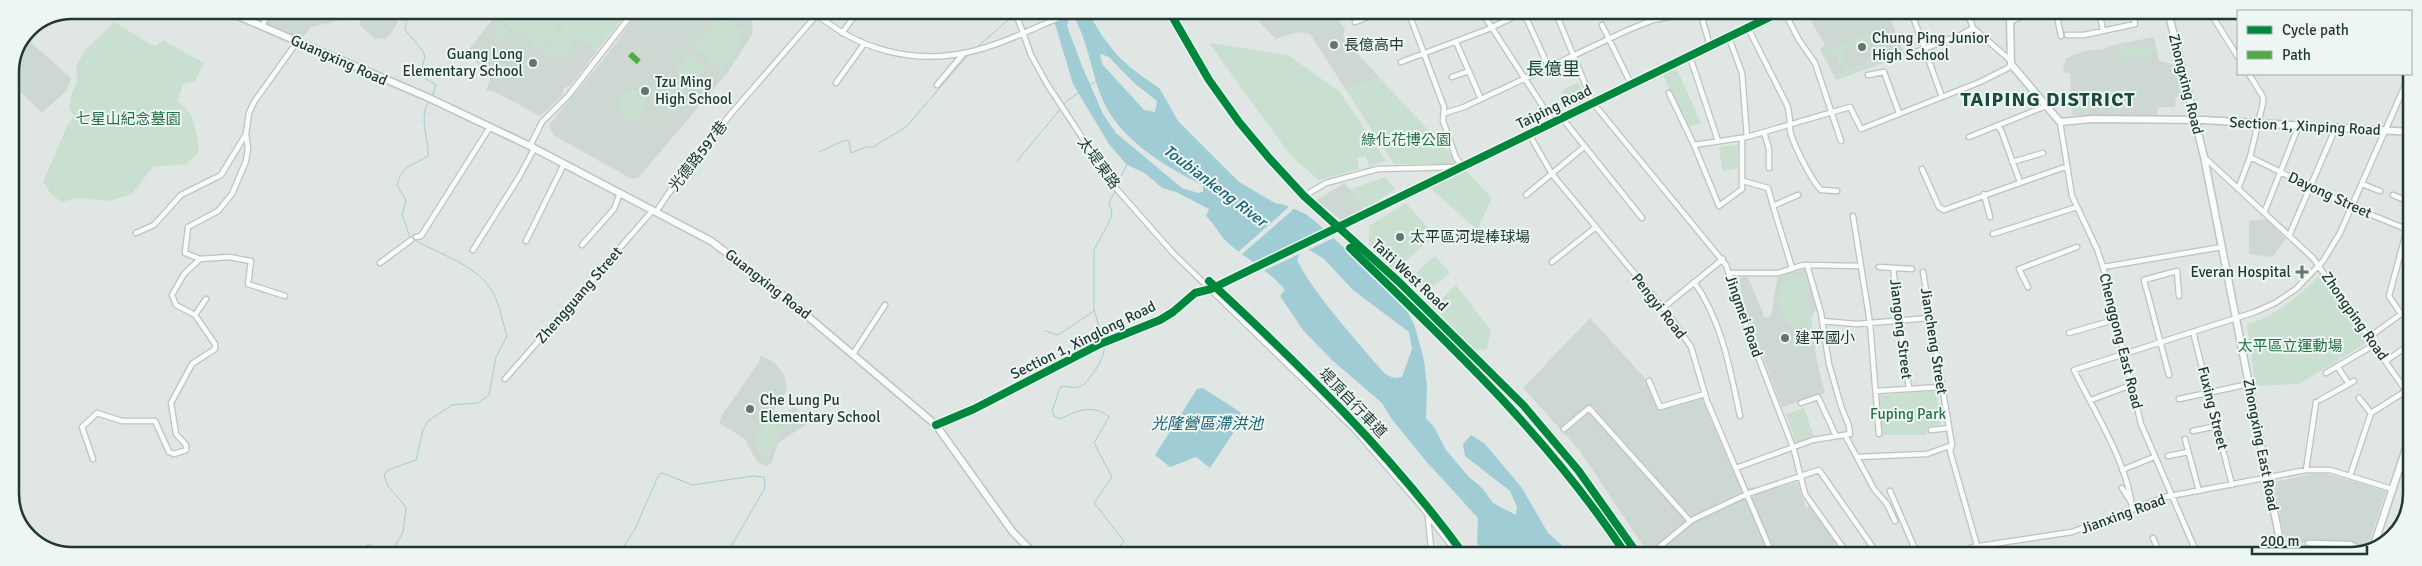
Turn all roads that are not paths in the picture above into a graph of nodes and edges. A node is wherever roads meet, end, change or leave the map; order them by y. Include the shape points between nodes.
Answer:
1 (244, 19) edge
2 (265, 19) edge
3 (629, 19) edge
4 (814, 19) edge
5 (823, 19) edge
6 (852, 19) edge
7 (1019, 19) edge
8 (1053, 19) edge
9 (1174, 19) edge
10 (1363, 19) edge
11 (1411, 19) edge
12 (1486, 19) edge
13 (1508, 19) edge
14 (1528, 19) edge
15 (1558, 19) edge
16 (1660, 19) edge
17 (1702, 19) edge
18 (1763, 19) edge
19 (1787, 19) edge
20 (1914, 19) edge
21 (1970, 19) edge
22 (2009, 19) edge
23 (2016, 19) edge
24 (2058, 19) edge
25 (2101, 19) edge
26 (2134, 19) edge
27 (2170, 19) edge
28 (2214, 19) edge
29 (1355, 22) dead end
30 (2010, 22) junction
31 (1602, 26) dead end
32 (262, 27) junction
33 (1491, 27) junction
34 (1748, 28) junction
35 (1973, 28) junction
36 (2103, 31) junction
37 (1024, 32) junction
38 (842, 33) junction
39 (2067, 35) dead end
40 (2061, 36) dead end
41 (1729, 38) junction
42 (1608, 39) junction
43 (297, 42) junction
44 (1456, 42) junction
45 (864, 44) junction
46 (1712, 46) junction
47 (1924, 49) junction
48 (964, 53) junction
49 (1424, 54) junction
50 (1908, 55) dead end
51 (2237, 55) edge
52 (1573, 56) junction
53 (1690, 57) junction
54 (1401, 62) dead end
55 (2011, 64) junction
56 (1549, 68) junction
57 (1469, 71) junction
58 (1868, 75) dead end
59 (2250, 75) edge
60 (1452, 77) dead end
61 (1525, 79) junction
62 (836, 83) dead end
63 (1631, 84) junction
64 (937, 85) dead end
65 (2403, 90) edge
66 (1669, 93) dead end
67 (1942, 97) junction
68 (1481, 99) junction
69 (1594, 103) junction
70 (2046, 106) junction
71 (1445, 113) junction
72 (1833, 113) junction
73 (1899, 114) junction
74 (1562, 118) junction
75 (2195, 120) junction
76 (1553, 122) junction
77 (2060, 122) junction
78 (2259, 122) junction
79 (1792, 124) junction
80 (2299, 125) junction
81 (1997, 126) junction
82 (490, 127) junction
83 (2336, 128) junction
84 (2385, 130) junction
85 (2403, 131) edge
86 (1764, 132) junction
87 (246, 134) junction
88 (1528, 134) junction
89 (1744, 137) junction
90 (1970, 137) dead end
91 (1718, 141) junction
92 (1841, 141) dead end
93 (1694, 145) junction
94 (532, 147) junction
95 (1584, 147) junction
96 (2042, 153) dead end
97 (2204, 157) junction
98 (2250, 157) junction
99 (2012, 162) junction
100 (564, 164) junction
101 (1463, 167) junction
102 (1769, 168) dead end
103 (2067, 168) junction
104 (1922, 169) dead end
105 (2280, 172) junction
106 (1552, 174) junction
107 (1743, 181) junction
108 (2020, 182) junction
109 (2362, 184) junction
110 (2311, 187) junction
111 (2238, 189) junction
112 (2380, 191) dead end
113 (1836, 192) dead end
114 (620, 193) junction
115 (1984, 194) junction
116 (1526, 195) dead end
117 (1798, 195) dead end
118 (2393, 195) dead end
119 (1304, 196) junction
120 (2403, 199) edge
121 (1773, 206) junction
122 (2077, 206) junction
123 (2352, 207) junction
124 (654, 211) junction
125 (2264, 213) junction
126 (1853, 216) dead end
127 (1990, 217) dead end
128 (1642, 218) dead end
129 (1596, 227) junction
130 (1339, 228) junction
131 (2403, 228) edge
132 (136, 233) dead end
133 (1993, 234) dead end
134 (2289, 236) junction
135 (416, 237) dead end
136 (411, 240) dead end
137 (526, 241) dead end
138 (582, 245) dead end
139 (2077, 247) dead end
140 (2222, 247) junction
141 (473, 250) dead end
142 (2403, 250) edge
143 (1722, 258) junction
144 (200, 259) junction
145 (1552, 262) dead end
146 (380, 263) dead end
147 (1807, 265) junction
148 (1861, 266) junction
149 (2320, 266) junction
150 (2103, 267) junction
151 (1792, 268) junction
152 (1879, 268) dead end
153 (1893, 268) junction
154 (1912, 269) dead end
155 (1923, 272) dead end
156 (1731, 273) junction
157 (1694, 282) junction
158 (2028, 287) dead end
159 (1212, 289) junction
160 (285, 296) dead end
161 (2179, 296) dead end
162 (206, 300) dead end
163 (885, 305) dead end
164 (1663, 308) junction
165 (2401, 314) joint
166 (195, 316) junction
167 (1930, 318) junction
168 (2237, 318) junction
169 (1822, 320) junction
170 (1900, 320) junction
171 (2114, 320) junction
172 (1870, 323) junction
173 (2193, 332) junction
174 (2069, 333) dead end
175 (2369, 337) junction
176 (2160, 342) junction
177 (2374, 345) junction
178 (2403, 349) edge
179 (853, 354) junction
180 (2123, 354) junction
181 (2386, 361) junction
182 (2337, 366) junction
183 (2326, 373) dead end
184 (2169, 375) dead end
185 (505, 379) dead end
186 (1649, 381) dead end
187 (2354, 381) dead end
188 (2249, 384) junction
189 (2349, 384) junction
190 (2131, 385) junction
191 (2403, 386) edge
192 (1941, 387) junction
193 (1909, 389) junction
194 (1876, 391) junction
195 (2208, 392) junction
196 (2403, 393) edge
197 (1705, 394) junction
198 (2359, 398) dead end
199 (2178, 399) dead end
200 (2091, 400) junction
201 (1802, 403) dead end
202 (2371, 413) junction
203 (1740, 416) dead end
204 (936, 425) junction
205 (2217, 426) junction
206 (1949, 428) junction
207 (1564, 429) dead end
208 (1931, 430) dead end
209 (2193, 431) dead end
210 (1879, 434) dead end
211 (1848, 435) junction
212 (1836, 436) junction
213 (2185, 440) dead end
214 (1952, 445) junction
215 (1793, 448) junction
216 (2188, 452) junction
217 (2168, 456) dead end
218 (1857, 457) junction
219 (2154, 457) junction
220 (2403, 457) edge
221 (93, 459) dead end
222 (1736, 468) junction
223 (2122, 470) junction
224 (2306, 470) junction
225 (1801, 475) junction
226 (2350, 476) junction
227 (2268, 478) junction
228 (2232, 485) junction
229 (2122, 488) dead end
230 (2392, 490) junction
231 (1890, 491) dead end
232 (2199, 491) junction
233 (1747, 494) junction
234 (2172, 496) junction
235 (2132, 504) junction
236 (1897, 506) junction
237 (1890, 509) junction
238 (2132, 510) junction
239 (1428, 518) dead end
240 (1690, 521) junction
241 (1896, 521) dead end
242 (2153, 538) dead end
243 (2374, 541) edge
244 (2308, 543) dead end
245 (2323, 544) joint
246 (1028, 547) edge
247 (1431, 547) edge
248 (1452, 547) edge
249 (1633, 547) edge
250 (1660, 547) edge
251 (1769, 547) edge
252 (1842, 547) edge
253 (1873, 547) edge
254 (1914, 547) edge
255 (1977, 547) joint
256 (2157, 547) edge
257 (2194, 547) edge
258 (2280, 547) edge
259 (2356, 547) edge

1 - 32 street, Guangxing Road
2 - 32 street
3 - 94 street via 568,96 542,122
4 - 124 street, 光德路597巷 via 730,115
5 - 38 street
6 - 38 street
7 - 37 street, 太堤東路
8 - 37 street
9 - 119 street, Taiti West Road via 1232,113
10 - 29 street
11 - 49 street
12 - 33 street
13 - 33 street
14 - 56 street
15 - 52 street, Jingmei Road
16 - 42 street
17 - 46 street
18 - 34 street, Taiping Road
19 - 72 street via 1814,63
20 - 47 street
21 - 35 street
22 - 30 street
23 - 30 street
24 - 40 street
25 - 36 street
26 - 36 street via 2135,24
27 - 75 street, Zhongxing Road
28 - 51 street
30 - 55 street
31 - 42 street
32 - 43 street, Guangxing Road
33 - 44 street
33 - 61 street
34 - 41 street, Taiping Road
34 - 79 street via 1788,105
35 - 47 street
35 - 55 street
36 - 39 street
37 - 48 street
37 - 159 street, 太堤東路 via 1031,55 1047,84 1114,186 1173,253
38 - 45 street
41 - 46 street, Taiping Road
41 - 89 street via 1742,73
42 - 52 street
42 - 63 street
43 - 82 street, Guangxing Road
43 - 87 street via 254,102
44 - 49 street
44 - 57 street
45 - 48 street via 906,55
45 - 62 street
46 - 53 street, Taiping Road
47 - 50 street
47 - 67 street
48 - 64 street
49 - 54 street
49 - 71 street
52 - 56 street
52 - 69 street, Jingmei Road
53 - 63 street, Taiping Road
53 - 91 street
55 - 67 street via 1996,75
55 - 70 street
56 - 61 street
57 - 60 street
57 - 68 street
58 - 73 street via 1884,72
59 - 78 street via 2263,97
61 - 68 street
61 - 76 street
63 - 69 street, Taiping Road
65 - 84 street
66 - 93 street
67 - 73 street
68 - 71 street
69 - 74 street, Taiping Road
69 - 143 street, Jingmei Road
70 - 77 street
70 - 81 street
71 - 101 street via 1443,122 1456,158
72 - 73 street via 1850,107 1861,129
72 - 79 street
72 - 92 street
74 - 76 street, Taiping Road
74 - 95 street
75 - 77 street, Section 1, Xinping Road via 2092,119
75 - 78 street, Section 1, Xinping Road
75 - 97 street, Zhongxing Road
76 - 88 street, Taiping Road
77 - 103 street, Chenggong East Road
78 - 80 street, Section 1, Xinping Road
78 - 98 street
79 - 86 street
79 - 113 street via 1790,129 1795,142 1817,186 1825,192
80 - 83 street, Section 1, Xinping Road
80 - 105 street
81 - 90 street
81 - 99 street
82 - 94 street, Guangxing Road
82 - 135 street via 421,236
83 - 84 street, Section 1, Xinping Road
83 - 110 street
84 - 85 street, Section 1, Xinping Road
84 - 109 street
86 - 89 street
86 - 102 street via 1769,149
87 - 132 street via 221,175 181,195 154,225
87 - 144 street via 246,161 227,202 188,228 185,253
88 - 101 street, Taiping Road
88 - 106 street, Pengyi Road
89 - 91 street
89 - 107 street
91 - 93 street
93 - 107 street via 1719,206 1742,188
94 - 100 street, Guangxing Road
94 - 141 street via 519,177
95 - 106 street
95 - 128 street
96 - 99 street
97 - 111 street, Zhongping Road
97 - 140 street, Zhongxing East Road
98 - 105 street, Dayong Street
98 - 111 street
99 - 108 street
100 - 114 street, Guangxing Road
100 - 137 street
101 - 119 street, Taiping Road via 1378,169 1326,183
101 - 130 street, Taiping Road
103 - 108 street
103 - 122 street, Chenggong East Road
104 - 115 street via 1943,210
105 - 110 street, Dayong Street
105 - 125 street
106 - 116 street
106 - 129 street, Pengyi Road
107 - 121 street via 1768,188
108 - 115 street
109 - 112 street
109 - 123 street
110 - 123 street, Dayong Street
110 - 134 street
111 - 125 street, Zhongping Road
114 - 124 street, Guangxing Road
114 - 138 street via 614,209
115 - 127 street
117 - 121 street
118 - 120 street
119 - 130 street, Taiti West Road
121 - 151 street
122 - 133 street
122 - 150 street, Chenggong East Road
123 - 131 street, Dayong Street
123 - 149 street
124 - 179 street, Guangxing Road via 727,251
124 - 185 street, Zhengguang Street
125 - 134 street, Zhongping Road
126 - 148 street
129 - 145 street
129 - 164 street, Pengyi Road
130 - 159 street, Section 1, Xinglong Road
130 - 249 street, Taiti West Road via 1474,354 1524,406 1578,470
134 - 149 street, Zhongping Road
136 - 146 street
139 - 158 street via 2019,269
140 - 150 street
140 - 168 street, Zhongxing East Road
142 - 165 street via 2389,296
143 - 156 street, Jingmei Road
143 - 157 street
144 - 160 street via 251,261 248,284
144 - 166 street via 184,274 172,295 176,305
147 - 148 street
147 - 151 street
147 - 169 street
148 - 172 street
149 - 168 street via 2285,297 2262,310
149 - 175 street, Zhongping Road
150 - 171 street, Chenggong East Road
151 - 156 street via 1778,272
152 - 153 street
153 - 154 street
153 - 170 street, Jiangong Street
155 - 167 street, Jiancheng Street
156 - 215 street, Jingmei Road via 1743,318
157 - 164 street
157 - 203 street via 1708,301 1723,344
159 - 204 street, Section 1, Xinglong Road via 1195,293 1160,320 1100,344
159 - 248 street, 太堤東路 via 1358,434
161 - 176 street via 2177,271 2144,280
162 - 166 street
163 - 179 street
164 - 197 street, Pengyi Road via 1691,347
165 - 175 street
166 - 221 street via 215,344 215,349 192,364 171,403 176,434 186,445 186,450 174,454 169,452 155,421 122,420 97,413 82,427
167 - 170 street
167 - 192 street, Jiancheng Street
168 - 173 street
168 - 188 street, Zhongxing East Road
169 - 172 street
169 - 211 street via 1828,360 1849,426
170 - 172 street
170 - 193 street, Jiangong Street
171 - 174 street
171 - 180 street, Chenggong East Road
172 - 194 street
173 - 176 street
173 - 195 street, Fuxing Street
175 - 177 street, Zhongping Road
176 - 180 street
176 - 184 street
177 - 181 street, Zhongping Road
177 - 182 street
178 - 181 street
179 - 204 street, Guangxing Road
180 - 190 street, Chenggong East Road
180 - 200 street via 2074,370
181 - 191 street, Zhongping Road
182 - 183 street
182 - 189 street
186 - 197 street via 1660,407
187 - 189 street
188 - 195 street
188 - 227 street, Zhongxing East Road
189 - 224 street via 2318,401
190 - 200 street
190 - 219 street, Chenggong East Road
192 - 193 street
192 - 206 street, Jiancheng Street
193 - 194 street
194 - 210 street
195 - 199 street
195 - 205 street, Fuxing Street
196 - 202 street
197 - 222 street, Pengyi Road
198 - 202 street
200 - 223 street
201 - 212 street via 1818,397
202 - 226 street
204 - 246 street, Guangxing Road via 1012,531
205 - 209 street
205 - 228 street, Fuxing Street
206 - 208 street
206 - 214 street, Jiancheng Street
207 - 240 street via 1589,408
211 - 212 street
211 - 218 street
212 - 215 street
213 - 216 street
214 - 218 street via 1927,454
214 - 255 street, Jiancheng Street via 1950,451
215 - 222 street
215 - 225 street, Jingmei Road
216 - 217 street
216 - 232 street
218 - 237 street via 1874,489
219 - 223 street
219 - 234 street, Chenggong East Road
220 - 230 street
222 - 233 street, Pengyi Road
223 - 235 street via 2131,491
224 - 226 street, Jianxing Road via 2330,470
224 - 227 street, Jianxing Road
225 - 233 street
225 - 252 street, Jingmei Road via 1807,498
225 - 253 street via 1821,472
226 - 230 street, Jianxing Road
227 - 228 street, Jianxing Road
227 - 258 street, Zhongxing East Road
228 - 232 street, Jianxing Road
229 - 235 street
230 - 243 street
231 - 236 street
232 - 234 street, Jianxing Road
233 - 240 street
233 - 251 street, Pengyi Road
234 - 238 street, Jianxing Road
234 - 257 street, Chenggong East Road
235 - 238 street
236 - 237 street
236 - 254 street
237 - 241 street
238 - 255 street, Jianxing Road via 2072,532
239 - 247 street
240 - 250 street
242 - 256 street
244 - 245 street
245 - 259 street

